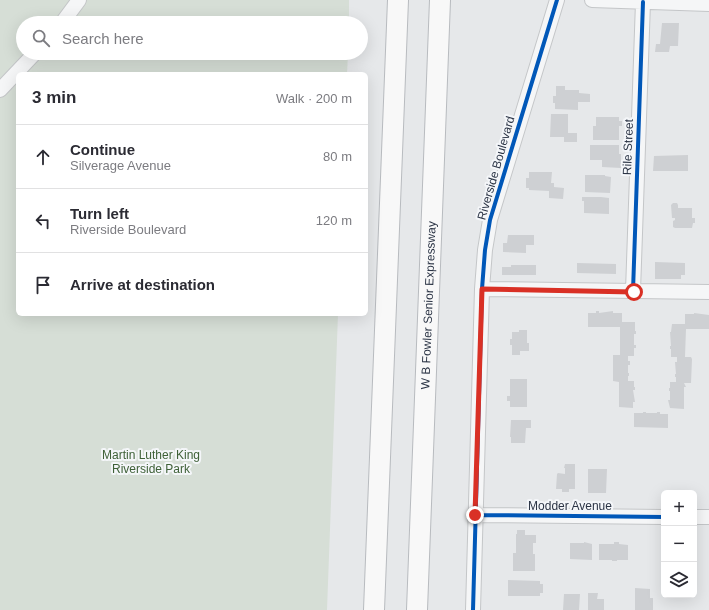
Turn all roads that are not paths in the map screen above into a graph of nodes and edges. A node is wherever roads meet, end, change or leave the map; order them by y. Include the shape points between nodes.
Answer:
1 (79, 0) edge
2 (398, 0) edge
3 (440, 0) edge
4 (557, 0) edge
5 (592, 0) edge
6 (643, 2) junction
7 (709, 4) edge
8 (67, 16) edge
9 (28, 60) edge
10 (17, 72) edge
11 (16, 73) edge
12 (0, 90) edge
13 (482, 289) junction
14 (634, 292) junction
15 (709, 292) edge
16 (475, 515) junction
17 (661, 517) edge
18 (697, 517) edge
19 (709, 517) edge
20 (374, 610) edge
21 (417, 610) edge
22 (473, 610) edge

1 - 8 street
2 - 20 highway
3 - 21 highway, W B Fowler Senior Expressway
4 - 13 street, Riverside Boulevard via 490,220 484,250
5 - 6 street
6 - 7 street
6 - 14 street, Rile Street
9 - 10 street
11 - 12 street
13 - 14 street
13 - 16 street, Riverside Boulevard
14 - 15 street
16 - 17 street, Modder Avenue
16 - 22 street, Riverside Boulevard
18 - 19 street

